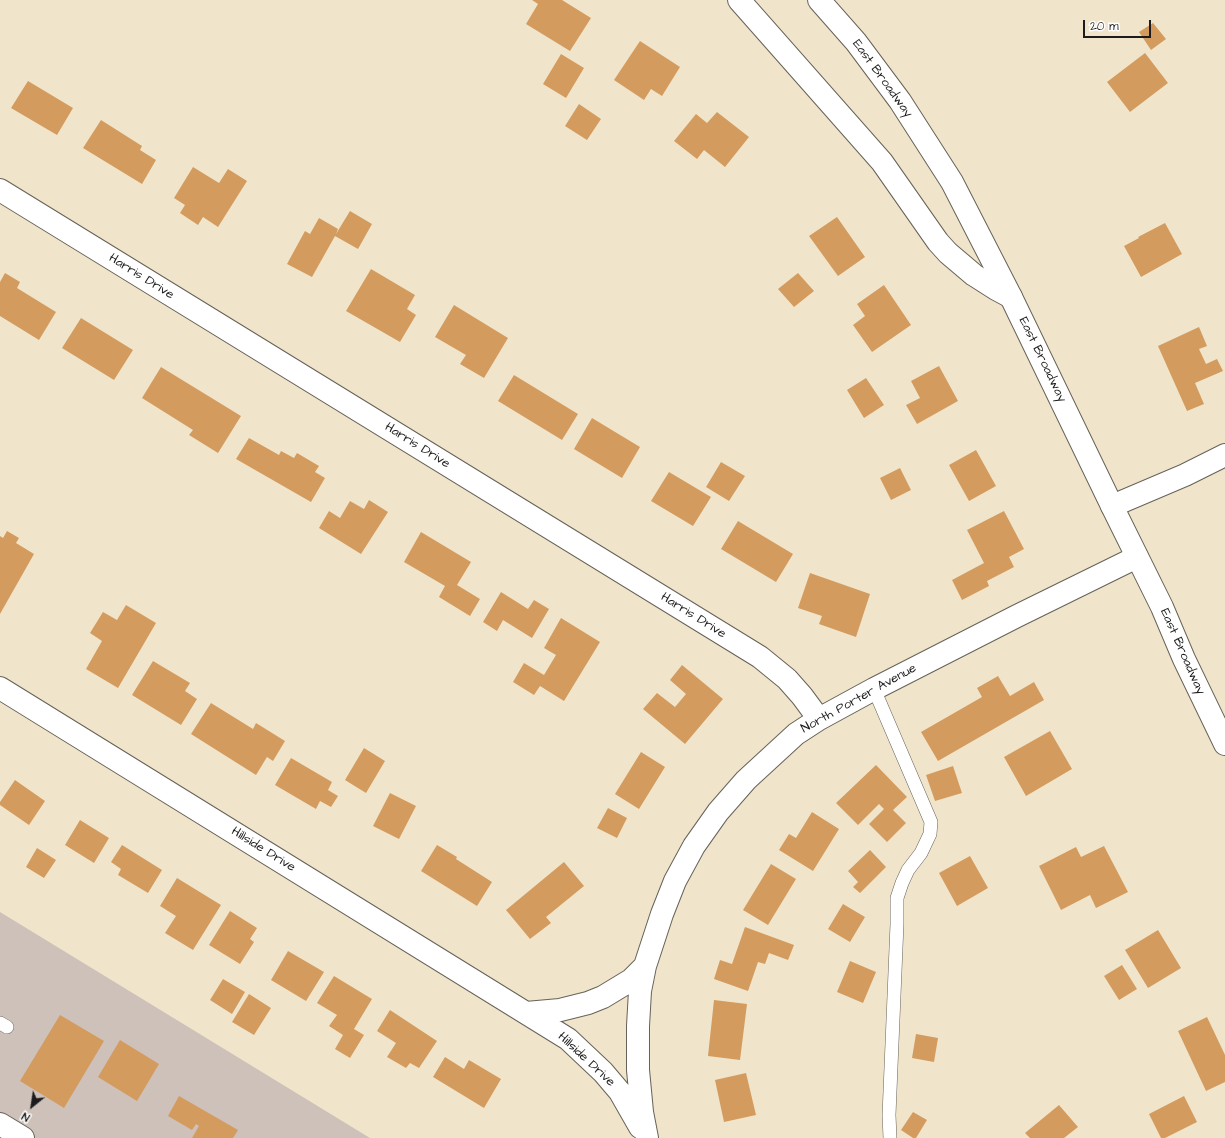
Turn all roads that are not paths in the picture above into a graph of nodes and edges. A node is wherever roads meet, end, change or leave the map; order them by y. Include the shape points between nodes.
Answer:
1 (739, 0) edge
2 (819, 0) edge
3 (0, 190) edge
4 (1011, 296) junction
5 (1225, 456) edge
6 (1112, 506) junction
7 (1137, 557) junction
8 (0, 688) edge
9 (874, 689) junction
10 (819, 719) junction
11 (1225, 744) edge
12 (645, 966) junction
13 (526, 1012) junction
14 (0, 1124) edge
15 (23, 1138) edge
16 (647, 1138) edge
17 (890, 1138) edge

1 - 4 street via 882,162 948,253 974,275
2 - 4 street, East Broadway via 856,42 902,104 952,182
3 - 10 street, Harris Drive via 760,657 788,679
4 - 6 street, East Broadway
5 - 6 street
6 - 7 street, East Broadway
7 - 9 street, North Porter Avenue
7 - 11 street, East Broadway
8 - 13 street, Hillside Drive
9 - 10 street, North Porter Avenue
9 - 17 lane via 931,822 930,834 921,853 908,870 897,898
10 - 12 street, North Porter Avenue via 796,734 746,780 718,812 694,846 675,881
12 - 13 street via 631,980 588,1004 560,1010
12 - 16 street, North Porter Avenue via 638,1019 638,1070
13 - 16 street, Hillside Drive via 568,1039 603,1072 620,1092
14 - 15 street

